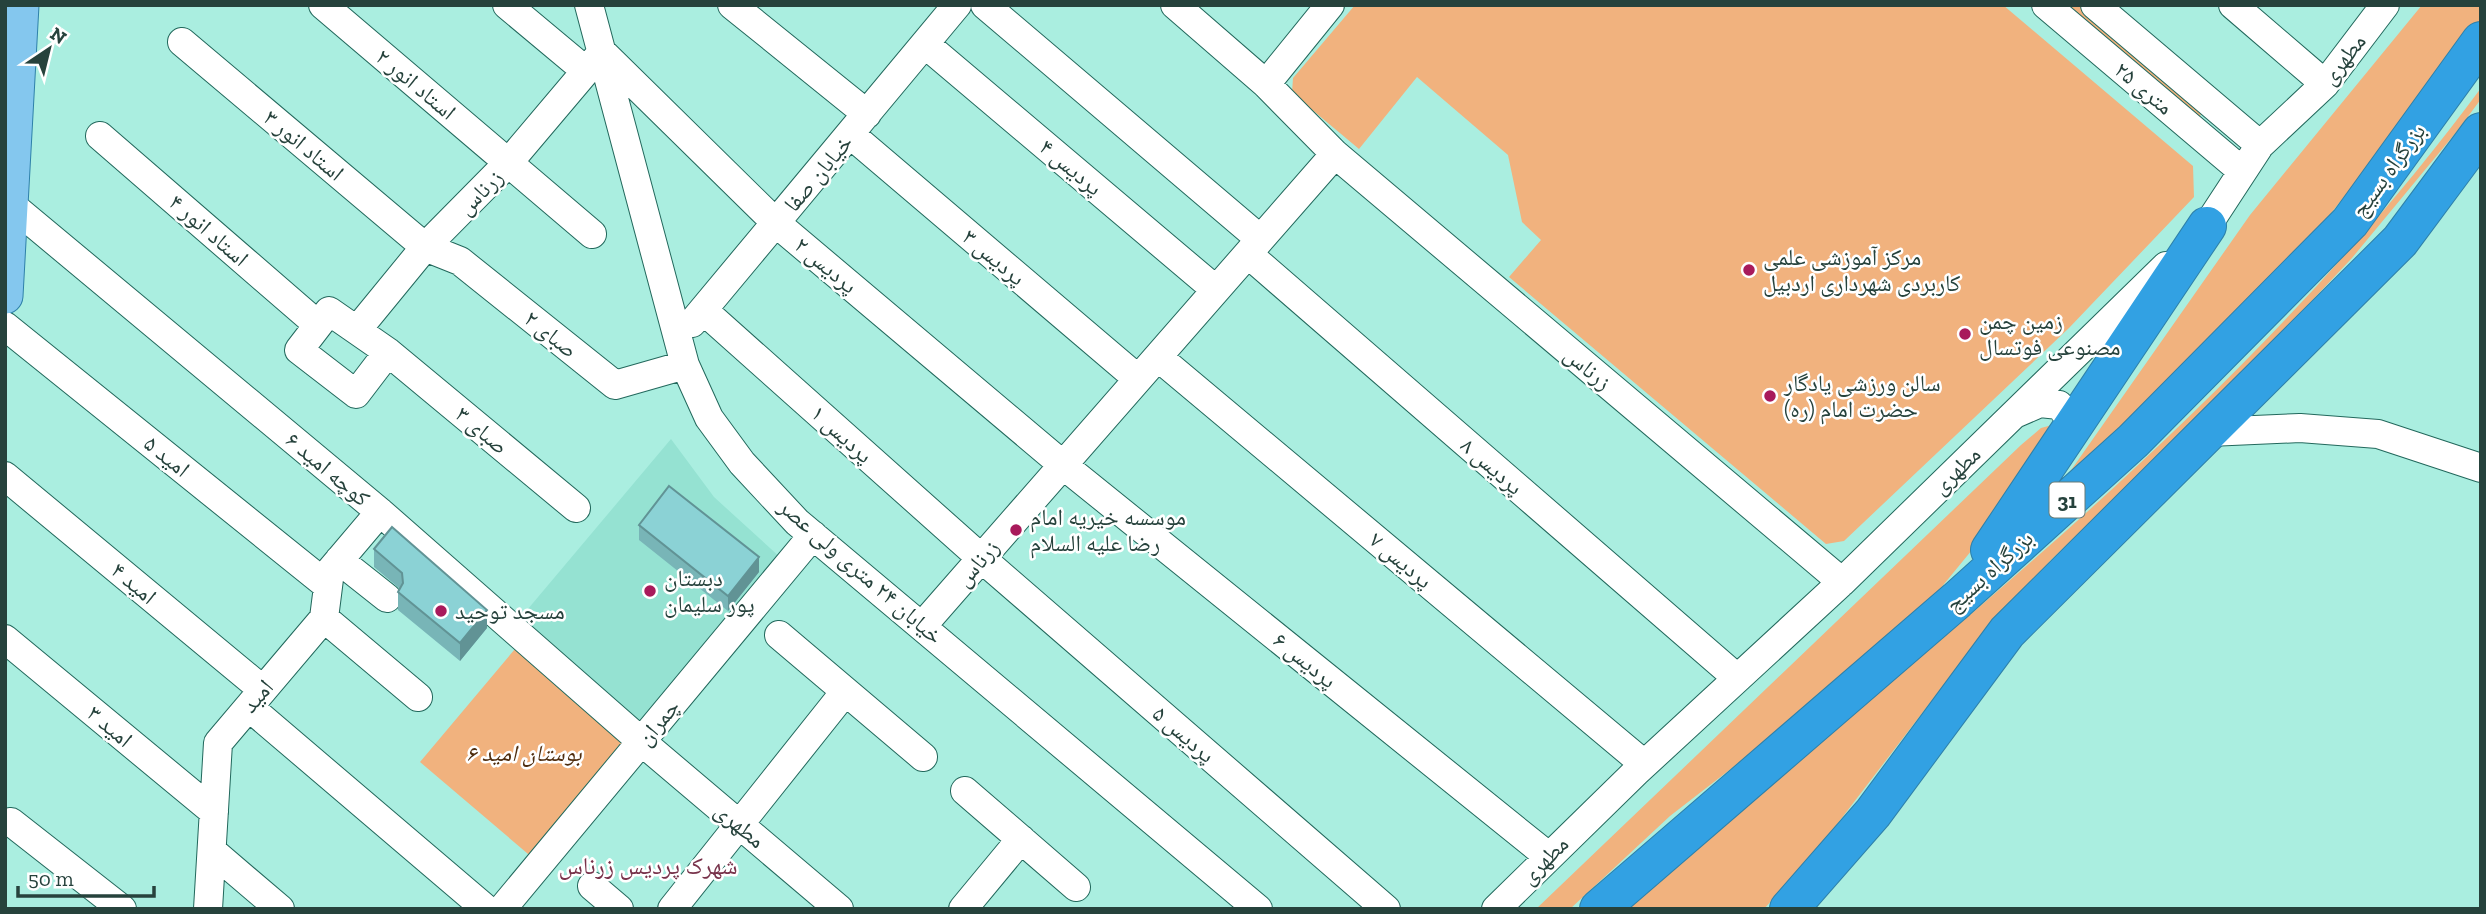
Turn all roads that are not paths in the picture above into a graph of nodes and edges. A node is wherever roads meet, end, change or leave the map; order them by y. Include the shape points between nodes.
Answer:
1 (21, 5) edge
2 (323, 5) edge
3 (507, 5) edge
4 (589, 5) edge
5 (732, 5) edge
6 (985, 5) edge
7 (1175, 5) edge
8 (2046, 5) edge
9 (2095, 5) edge
10 (2233, 5) edge
11 (2385, 5) edge
12 (947, 9) edge
13 (1319, 9) edge
14 (2481, 41) edge
15 (182, 42) dead end
16 (925, 44) junction
17 (594, 61) junction
18 (1265, 84) junction
19 (2325, 84) junction
20 (858, 124) junction
21 (2481, 132) edge
22 (100, 136) dead end
23 (2260, 145) junction
24 (1335, 154) junction
25 (509, 162) junction
26 (2242, 171) junction
27 (9, 203) junction
28 (776, 223) junction
29 (2207, 226) junction
30 (592, 234) dead end
31 (1254, 246) junction
32 (425, 247) junction
33 (1216, 290) junction
34 (5, 296) edge
35 (703, 310) junction
36 (317, 324) junction
37 (5, 326) edge
38 (357, 330) junction
39 (388, 352) junction
40 (681, 353) junction
41 (1158, 357) junction
42 (1138, 379) junction
43 (2012, 416) junction
44 (2209, 432) junction
45 (2067, 435) junction
46 (1063, 465) junction
47 (2481, 468) edge
48 (5, 477) edge
49 (576, 508) dead end
50 (380, 512) junction
51 (813, 535) junction
52 (981, 558) junction
53 (339, 560) junction
54 (1842, 582) junction
55 (328, 586) junction
56 (387, 598) dead end
57 (1957, 600) junction
58 (324, 618) junction
59 (923, 625) junction
60 (779, 635) dead end
61 (5, 639) edge
62 (1737, 678) junction
63 (844, 693) junction
64 (418, 697) dead end
65 (256, 698) junction
66 (642, 742) junction
67 (923, 757) dead end
68 (1644, 764) junction
69 (965, 791) dead end
70 (214, 812) junction
71 (11, 822) dead end
72 (740, 825) junction
73 (1021, 839) junction
74 (212, 851) junction
75 (1548, 856) junction
76 (592, 886) dead end
77 (1076, 887) dead end
78 (1606, 904) edge
79 (122, 909) edge
80 (208, 909) edge
81 (280, 909) edge
82 (486, 909) edge
83 (502, 909) edge
84 (619, 909) edge
85 (672, 909) edge
86 (839, 909) edge
87 (963, 909) edge
88 (1258, 909) edge
89 (1387, 909) edge
90 (1496, 909) edge
91 (1789, 909) edge

1 - 27 main road
2 - 25 street, استاد انور ۲
3 - 17 street, پردیس ۲
4 - 17 street, خیابان ۲۴ متری ولی عصر
5 - 20 street, پردیس ۳
6 - 31 street, پردیس ۸
7 - 18 street, زرناس
8 - 26 street, ۲۵ متری
9 - 23 street, ۲۵ متری
10 - 19 street
11 - 19 street, مطهری
12 - 16 street, خیابان صفا
13 - 18 street
14 - 57 highway, بزرگراه بسیج / 31 via 2350,222 2133,441
15 - 32 street, استاد انور ۳
16 - 20 street, خیابان صفا
16 - 33 street, پردیس ۴
17 - 25 street, زرناس
17 - 28 street, پردیس ۲
17 - 40 street, خیابان ۲۴ متری ولی عصر
18 - 24 street, زرناس
19 - 23 street, مطهری
20 - 28 street, خیابان صفا
20 - 42 street, پردیس ۳
21 - 44 highway, 31 via 2400,241
22 - 36 street, استاد انور ۴
23 - 26 street, مطهری
24 - 31 street, زرناس
24 - 54 street, زرناس
25 - 30 street, استاد انور ۲
25 - 32 street, زرناس
26 - 29 street, مطهری
27 - 34 main road
27 - 50 street, کوچه امید ۶
28 - 35 street, خیابان صفا
28 - 46 street, پردیس ۲
29 - 43 street, مطهری
29 - 45 highway
31 - 33 street, زرناس
31 - 62 street, پردیس ۸
32 - 38 street, زرناس
32 - 40 street, صبای ۲ via 460,261 615,385
33 - 41 street, زرناس
35 - 40 street, خیابان صفا
35 - 52 street, پردیس ۱
36 - 38 street via 329,311
36 - 39 street via 299,350 356,394
37 - 55 street, امید ۵
38 - 39 street
39 - 49 street, صبای ۳
40 - 51 street, خیابان ۲۴ متری ولی عصر via 709,418 742,463
41 - 42 street, زرناس
41 - 68 street, پردیس ۷
42 - 46 street, زرناس
43 - 45 street via 2040,403 2059,405 2069,417
43 - 54 street, مطهری
44 - 47 street via 2300,428 2378,434
44 - 91 highway, 31 via 2007,632 1873,813
45 - 57 highway
46 - 52 street, زرناس
46 - 75 street, پردیس ۶
48 - 65 street, امید ۴
50 - 53 street
50 - 66 street, کوچه امید ۶
51 - 59 street, خیابان ۲۴ متری ولی عصر
51 - 66 street, چمران
52 - 59 street, زرناس
52 - 89 street, پردیس ۵
53 - 55 street via 330,571
53 - 56 street
54 - 62 street, مطهری
55 - 58 street
57 - 78 highway, بزرگراه بسیج / 31
58 - 64 street
58 - 65 street, امید
59 - 88 street, خیابان ۲۴ متری ولی عصر
60 - 63 street
61 - 70 street, امید ۳
62 - 68 street, مطهری
63 - 67 street
63 - 72 street
65 - 70 street, امید via 218,743
65 - 82 street, امید ۴
66 - 72 street, مطهری
66 - 83 street, چمران
68 - 75 street, مطهری
69 - 73 street
70 - 74 street, امید
71 - 79 street
72 - 85 street
72 - 86 street, مطهری
73 - 77 street
73 - 87 street
74 - 80 street, امید
74 - 81 street
75 - 90 street, مطهری
76 - 84 street

